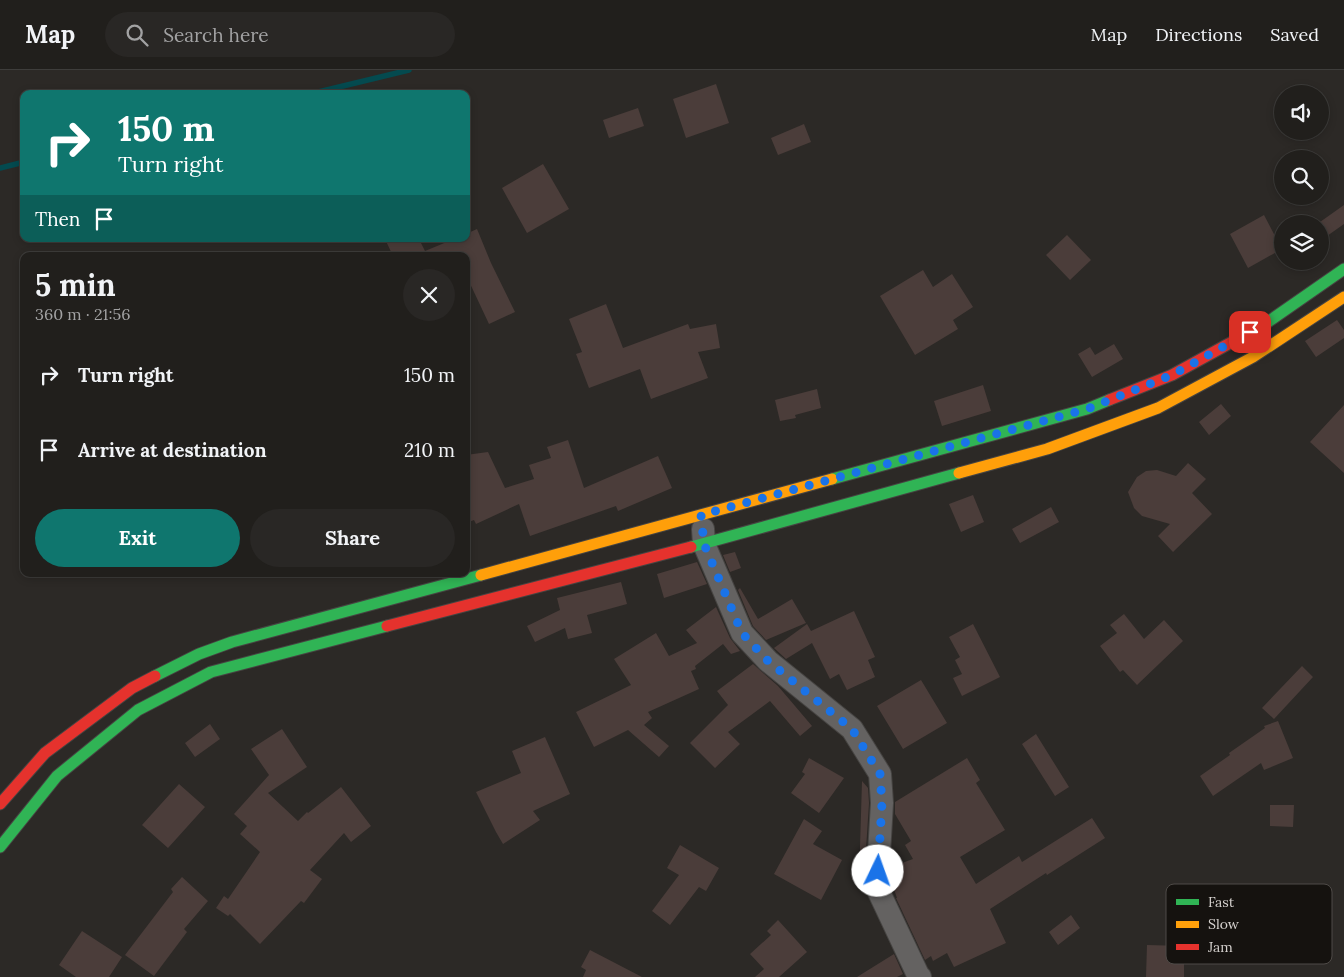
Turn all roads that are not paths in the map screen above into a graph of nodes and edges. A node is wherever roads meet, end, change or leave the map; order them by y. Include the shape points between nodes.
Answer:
1 (1344, 270) edge
2 (1344, 297) edge
3 (701, 515) junction
4 (704, 544) junction
5 (0, 804) edge
6 (0, 847) edge
7 (920, 977) edge

1 - 3 main road via 1265,324 1172,375 1087,409
2 - 4 main road via 1252,357 1158,408 1047,449
3 - 4 street
3 - 5 main road via 232,642 200,654 132,688 53,747
4 - 6 main road via 211,672 138,710 57,776
4 - 7 street via 742,633 768,661 852,729 880,774 882,803 877,888

